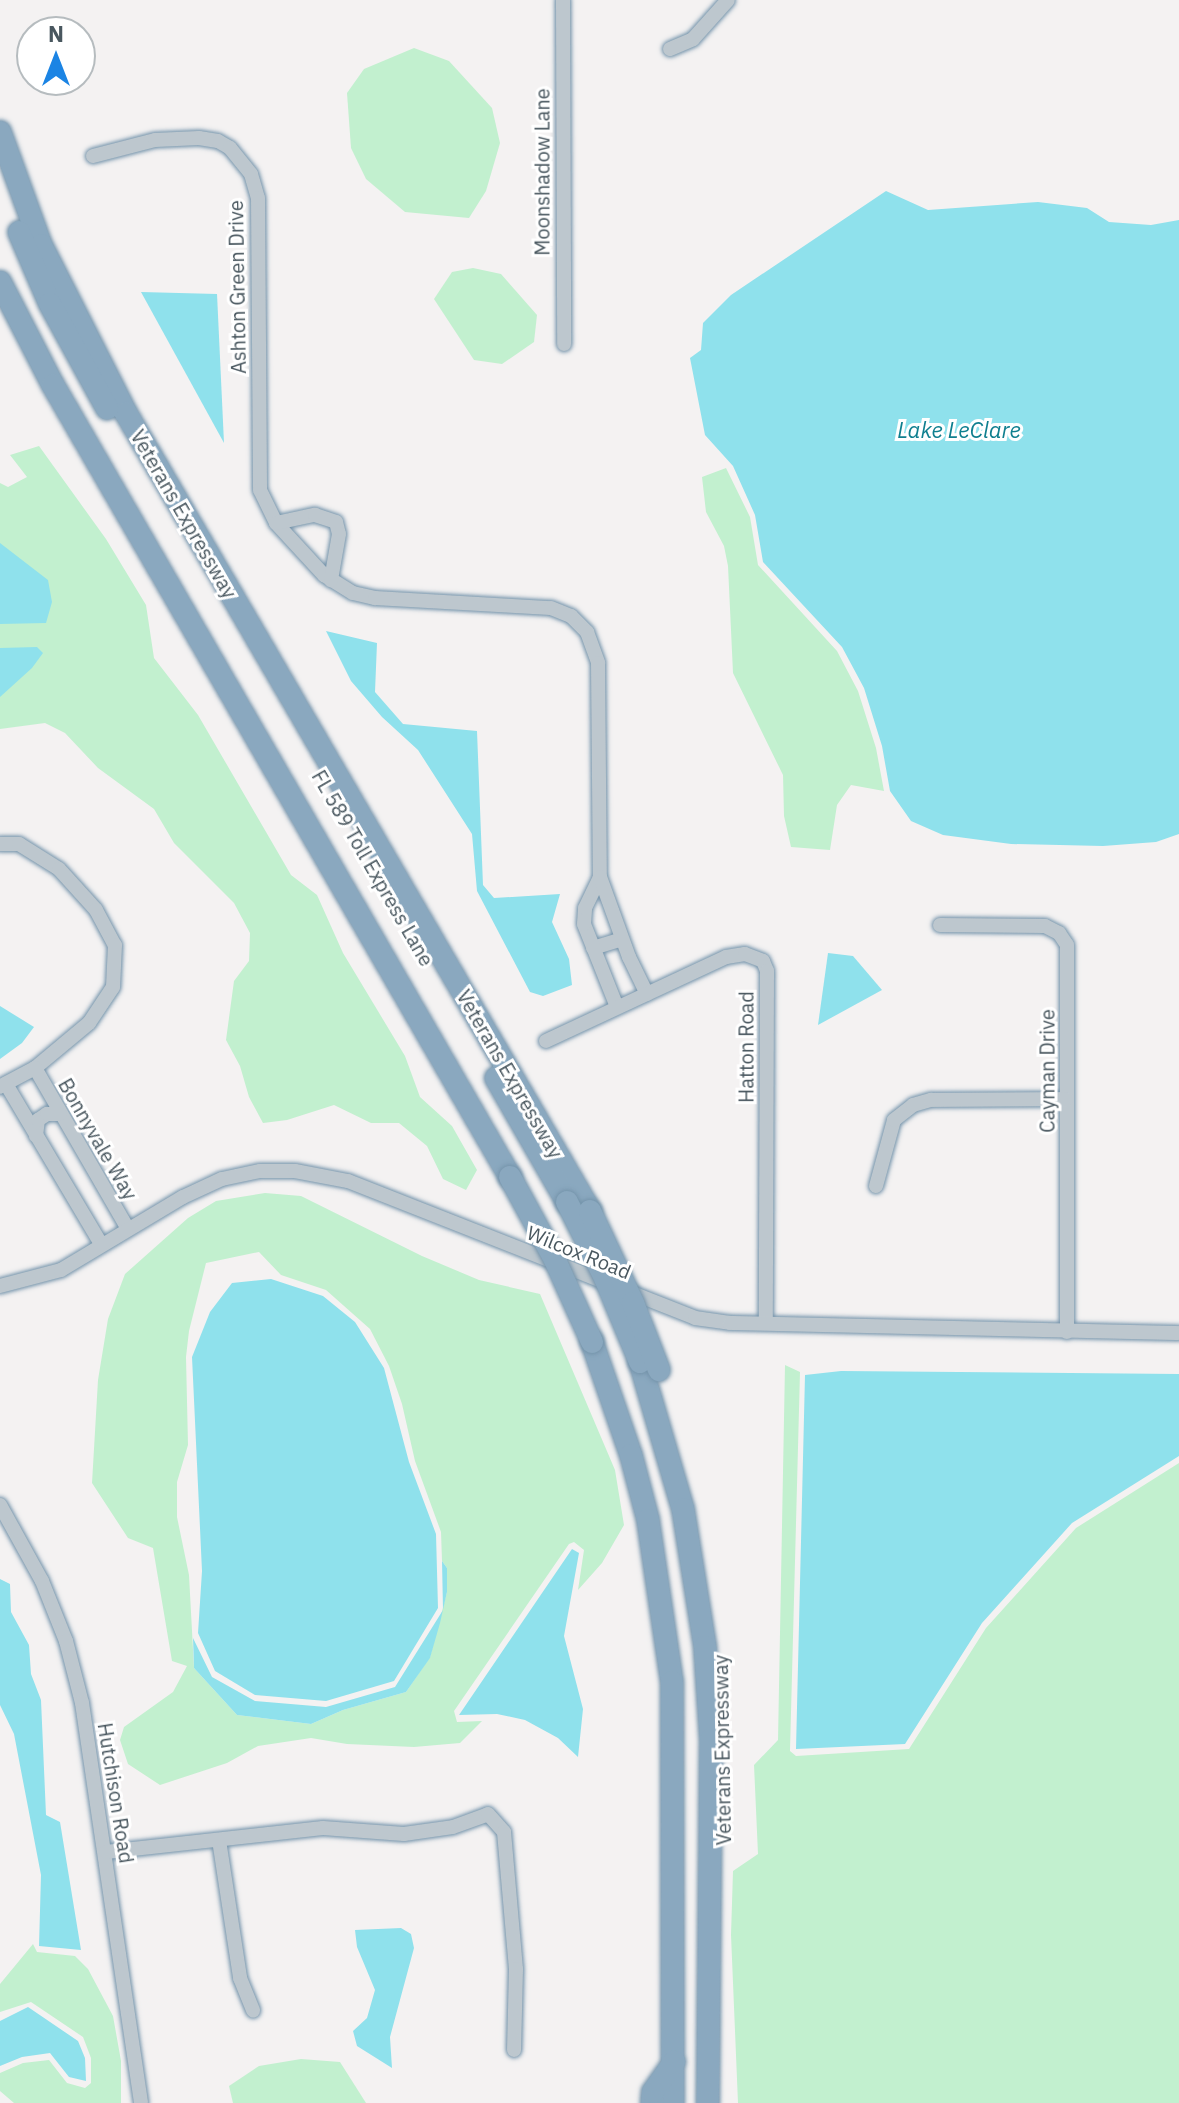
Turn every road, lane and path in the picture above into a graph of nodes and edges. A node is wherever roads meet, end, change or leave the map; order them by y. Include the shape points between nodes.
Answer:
1 (563, 0) edge
2 (728, 0) edge
3 (670, 49) dead end
4 (0, 132) edge
5 (93, 156) dead end
6 (0, 181) edge
7 (0, 282) edge
8 (564, 344) dead end
9 (276, 523) junction
10 (331, 580) junction
11 (0, 844) edge
12 (600, 877) junction
13 (940, 925) dead end
14 (622, 939) junction
15 (593, 948) junction
16 (647, 994) junction
17 (617, 1007) junction
18 (546, 1041) dead end
19 (35, 1068) junction
20 (3, 1085) edge
21 (1067, 1099) junction
22 (60, 1114) junction
23 (36, 1136) junction
24 (876, 1186) dead end
25 (128, 1229) junction
26 (101, 1244) junction
27 (0, 1286) edge
28 (766, 1323) junction
29 (1067, 1332) junction
30 (1179, 1333) edge
31 (649, 1366) junction
32 (0, 1505) edge
33 (219, 1840) junction
34 (106, 1852) junction
35 (253, 2010) dead end
36 (514, 2050) dead end
37 (674, 2062) junction
38 (141, 2103) edge
39 (652, 2103) edge
40 (673, 2103) edge
41 (708, 2103) edge
42 (722, 2103) edge

1 - 8 street, Moonshadow Lane
2 - 3 street via 693,39
4 - 31 highway, Veterans Expressway, bridge via 41,245 119,399 590,1211 633,1303
5 - 9 street, Ashton Green Drive via 155,140 199,138 230,148 251,174 258,198 259,477
6 - 31 highway, FL 589 Toll Express Lane, bridge via 72,347 567,1202
7 - 37 highway, bridge via 53,385 510,1177 592,1342 631,1455 666,1625 675,1736
9 - 10 street, Ashton Green Drive
9 - 10 street via 315,515 336,522 339,534
10 - 12 street, Ashton Green Drive via 375,598 551,608 581,623 598,663
11 - 19 street via 19,844 59,869 96,910 115,945 113,987 89,1023
12 - 14 street, Ashton Green Drive
12 - 15 street, Ashton Green Drive via 584,916
13 - 21 street, Cayman Drive via 1045,926 1059,933 1067,945
14 - 15 street
14 - 16 street, Ashton Green Drive
15 - 17 street, Ashton Green Drive
16 - 17 street, Hatton Road
16 - 28 street, Hatton Road via 737,954 755,955 767,971
17 - 18 street, Hatton Road
19 - 20 street
19 - 22 street, Bonnyvale Way
20 - 23 street
21 - 24 street via 931,1100 913,1105 894,1120
21 - 29 street, Cayman Drive
22 - 23 street via 38,1120
22 - 25 street, Bonnyvale Way
23 - 26 street
25 - 26 street, Wilcox Road
25 - 28 street, Wilcox Road via 222,1179 295,1171 348,1181 695,1318
26 - 27 street, Wilcox Road via 61,1270
28 - 29 street, Wilcox Road
29 - 30 street, Wilcox Road
31 - 41 highway, FL 589 Toll Express Lane via 683,1509 705,1647 711,1740
31 - 42 highway, Veterans Expressway via 687,1460 705,1536 720,1644 726,1736
32 - 34 street, Hutchison Road via 42,1581 66,1641 82,1703
33 - 34 street
33 - 35 street via 240,1978
33 - 36 street via 323,1828 404,1834 453,1827 488,1814 504,1832 516,1969
34 - 38 street, Hutchison Road
37 - 39 highway via 653,2092
37 - 40 highway

